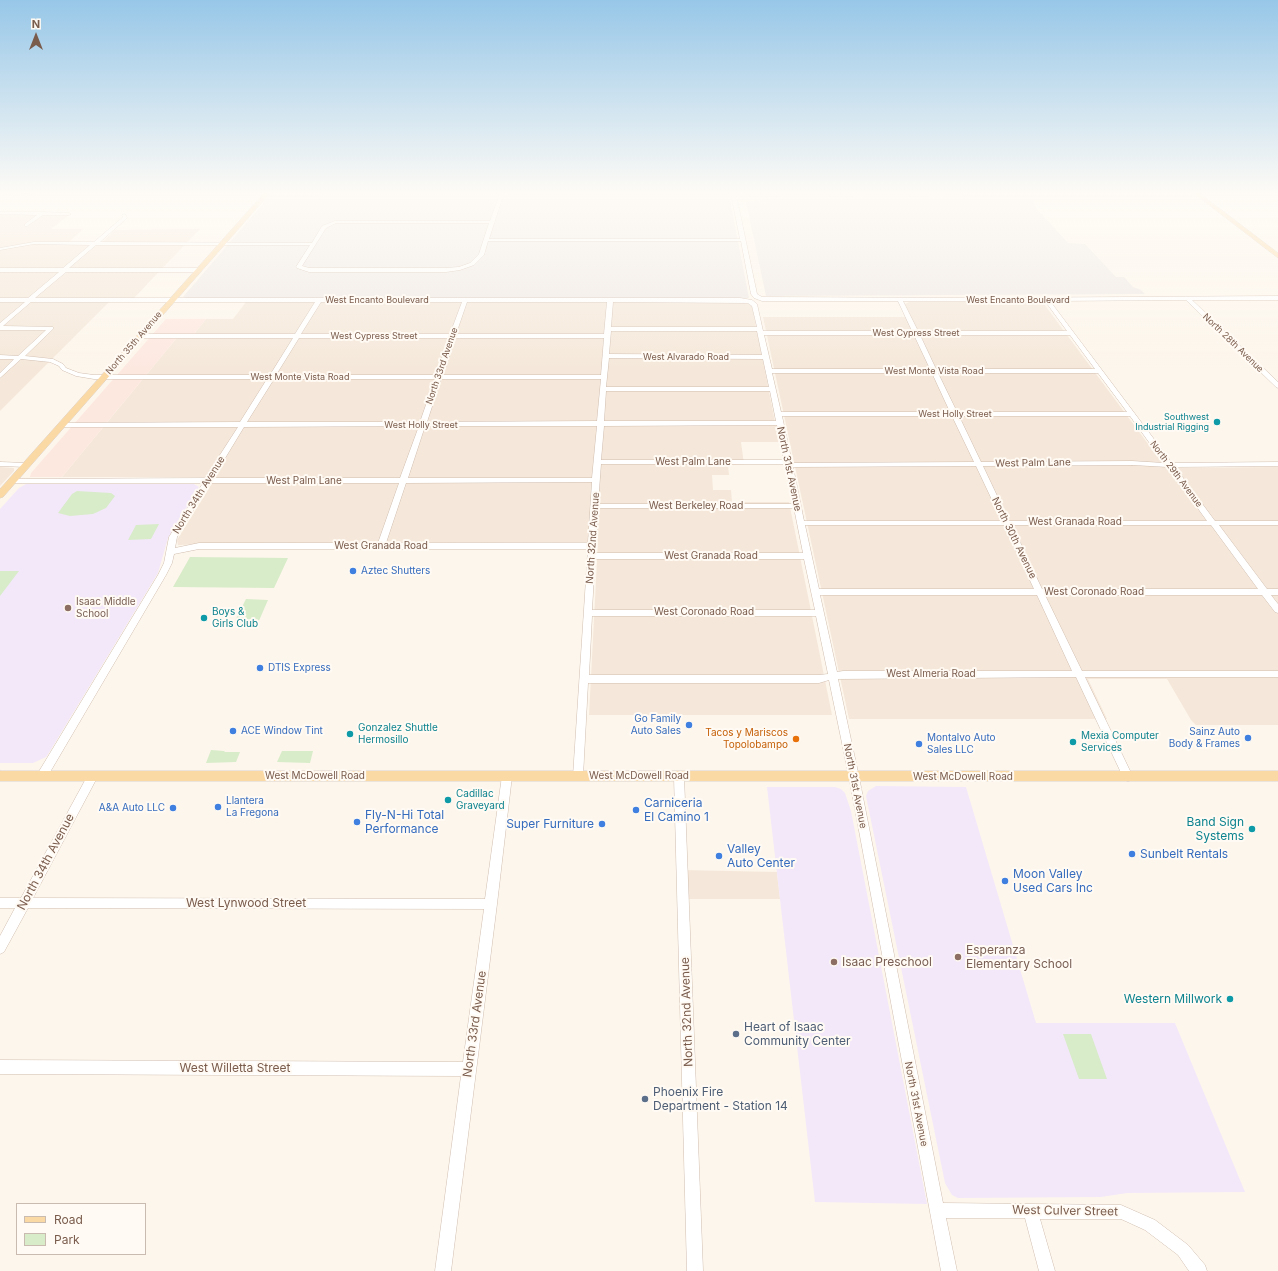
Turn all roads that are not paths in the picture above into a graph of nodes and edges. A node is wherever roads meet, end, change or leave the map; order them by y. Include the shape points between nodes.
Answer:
1 (85, 251) edge
2 (216, 251) edge
3 (308, 251) edge
4 (482, 251) edge
5 (745, 251) edge
6 (0, 270) edge
7 (64, 270) junction
8 (199, 270) junction
9 (1278, 298) edge
10 (1188, 299) junction
11 (0, 300) edge
12 (30, 300) junction
13 (319, 300) junction
14 (464, 300) junction
15 (610, 300) junction
16 (900, 300) junction
17 (1046, 300) junction
18 (172, 301) junction
19 (756, 301) junction
20 (0, 327) edge
21 (762, 331) junction
22 (607, 333) junction
23 (916, 333) junction
24 (1070, 333) junction
25 (140, 336) junction
26 (297, 336) junction
27 (452, 336) junction
28 (606, 356) junction
29 (0, 357) edge
30 (20, 357) junction
31 (767, 357) junction
32 (770, 371) junction
33 (934, 371) junction
34 (1099, 371) junction
35 (0, 376) edge
36 (272, 377) junction
37 (438, 377) junction
38 (604, 377) junction
39 (104, 378) junction
40 (1278, 386) edge
41 (603, 389) junction
42 (772, 389) junction
43 (778, 414) junction
44 (955, 414) junction
45 (1132, 414) junction
46 (780, 423) junction
47 (601, 424) junction
48 (62, 425) junction
49 (243, 425) junction
50 (422, 425) junction
51 (598, 462) junction
52 (788, 463) junction
53 (0, 464) edge
54 (27, 464) junction
55 (979, 464) junction
56 (1169, 464) junction
57 (1278, 464) edge
58 (403, 480) junction
59 (596, 480) junction
60 (12, 481) junction
61 (207, 481) junction
62 (0, 495) edge
63 (595, 506) junction
64 (796, 506) junction
65 (1213, 522) junction
66 (800, 523) junction
67 (1007, 523) junction
68 (1278, 523) edge
69 (381, 546) junction
70 (593, 546) junction
71 (169, 552) junction
72 (592, 556) junction
73 (807, 556) junction
74 (815, 592) junction
75 (1040, 592) junction
76 (1265, 592) junction
77 (1278, 592) edge
78 (1278, 610) edge
79 (819, 612) junction
80 (588, 613) junction
81 (1079, 674) junction
82 (1278, 674) edge
83 (832, 676) junction
84 (584, 679) junction
85 (0, 776) edge
86 (42, 776) junction
87 (93, 776) junction
88 (507, 776) junction
89 (578, 776) junction
90 (679, 776) junction
91 (854, 776) junction
92 (1128, 776) junction
93 (1278, 776) edge
94 (0, 903) edge
95 (24, 903) junction
96 (491, 904) junction
97 (0, 948) edge
98 (0, 1068) edge
99 (469, 1070) junction
100 (936, 1210) junction
101 (1030, 1210) junction
102 (443, 1271) edge
103 (695, 1271) edge
104 (949, 1271) edge
105 (1047, 1271) edge
106 (1199, 1271) edge

1 - 7 street
2 - 8 main road, North 35th Avenue
3 - 4 street via 298,267 434,270 460,268 472,264
5 - 19 street, North 31st Avenue
6 - 7 street
7 - 8 street
7 - 12 street
8 - 18 main road, North 35th Avenue
9 - 10 street, West Encanto Boulevard
10 - 17 street, West Encanto Boulevard
10 - 40 street, North 28th Avenue
11 - 12 street, West Encanto Boulevard
12 - 18 street, West Encanto Boulevard
12 - 20 street
13 - 14 street, West Encanto Boulevard
13 - 18 street, West Encanto Boulevard
13 - 26 street, North 34th Avenue
14 - 15 street, West Encanto Boulevard
14 - 27 street, North 33rd Avenue
15 - 19 street, West Encanto Boulevard
15 - 22 street, North 32nd Avenue
16 - 17 street, West Encanto Boulevard
16 - 19 street, West Encanto Boulevard
16 - 23 street, North 30th Avenue
17 - 24 street, North 29th Avenue
18 - 25 main road, North 35th Avenue
19 - 21 street, North 31st Avenue
20 - 30 street via 51,328
21 - 22 street, West Cypress Street
21 - 23 street, West Cypress Street
21 - 31 street, North 31st Avenue
22 - 27 street, West Cypress Street
22 - 28 street, North 32nd Avenue
23 - 24 street, West Cypress Street
23 - 33 street, North 30th Avenue
24 - 34 street, North 29th Avenue
25 - 26 street, West Cypress Street
25 - 39 main road, North 35th Avenue
26 - 27 street, West Cypress Street
26 - 36 street, North 34th Avenue
27 - 37 street, North 33rd Avenue
28 - 31 street, West Alvarado Road
28 - 38 street, North 32nd Avenue
29 - 30 street, West Monte Vista Road
30 - 35 street
30 - 39 street, West Monte Vista Road via 51,360 78,375
31 - 32 street, North 31st Avenue
32 - 33 street, West Monte Vista Road
32 - 42 street, North 31st Avenue
33 - 34 street, West Monte Vista Road
33 - 44 street, North 30th Avenue
34 - 45 street, North 29th Avenue
36 - 37 street, West Monte Vista Road
36 - 39 street, West Monte Vista Road
36 - 49 street, North 34th Avenue
37 - 38 street, West Monte Vista Road
37 - 50 street, North 33rd Avenue
38 - 41 street, North 32nd Avenue
39 - 48 main road, North 35th Avenue
41 - 42 street
41 - 47 street, North 32nd Avenue
42 - 43 street, North 31st Avenue
43 - 44 street, West Holly Street
43 - 46 street, North 31st Avenue
44 - 45 street, West Holly Street
44 - 55 street, North 30th Avenue
45 - 56 street, North 29th Avenue
46 - 47 street, West Holly Street
46 - 52 street, North 31st Avenue
47 - 50 street, West Holly Street
47 - 51 street, North 32nd Avenue
48 - 49 street, West Holly Street
48 - 54 main road, North 35th Avenue
49 - 50 street, West Holly Street
49 - 61 street, North 34th Avenue
50 - 58 street, North 33rd Avenue
51 - 52 street, West Palm Lane
51 - 59 street, North 32nd Avenue
52 - 55 street, West Palm Lane
52 - 64 street, North 31st Avenue
53 - 54 street
54 - 60 main road, North 35th Avenue
55 - 56 street, West Palm Lane
55 - 67 street, North 30th Avenue
56 - 57 street, West Palm Lane
56 - 65 street, North 29th Avenue
58 - 59 street, West Palm Lane
58 - 61 street, West Palm Lane
58 - 69 street, North 33rd Avenue
59 - 63 street, North 32nd Avenue
60 - 61 street, West Palm Lane
60 - 62 main road, North 35th Avenue
61 - 71 street, North 34th Avenue via 173,537
63 - 64 street, West Berkeley Road
63 - 70 street, North 32nd Avenue
64 - 66 street, North 31st Avenue
65 - 67 street, West Granada Road
65 - 68 street, West Granada Road
65 - 76 street, North 29th Avenue
66 - 67 street, West Granada Road
66 - 73 street, North 31st Avenue
67 - 75 street, North 30th Avenue
69 - 70 street, West Granada Road
69 - 71 street, West Granada Road via 213,546
70 - 72 street, North 32nd Avenue
71 - 86 street, North 34th Avenue via 168,563 162,575
72 - 73 street, West Granada Road
72 - 80 street, North 32nd Avenue
73 - 74 street, North 31st Avenue
74 - 75 street, West Coronado Road
74 - 79 street, North 31st Avenue
75 - 76 street, West Coronado Road
75 - 81 street, North 30th Avenue
76 - 77 street, West Coronado Road
76 - 78 street, North 29th Avenue
79 - 80 street, West Coronado Road
79 - 83 street, North 31st Avenue
80 - 84 street, North 32nd Avenue
81 - 82 street, West Almeria Road
81 - 83 street, West Almeria Road
81 - 92 street, North 30th Avenue
83 - 84 street, West Almeria Road via 819,679
83 - 91 street, North 31st Avenue
84 - 89 street, North 32nd Avenue
85 - 86 main road, West McDowell Road
86 - 87 main road, West McDowell Road
87 - 88 main road, West McDowell Road
87 - 95 street, North 34th Avenue
88 - 89 main road, West McDowell Road
88 - 96 street, North 33rd Avenue
89 - 90 main road, West McDowell Road
90 - 91 main road, West McDowell Road
90 - 103 street, North 32nd Avenue
91 - 92 main road, West McDowell Road
91 - 100 street, North 31st Avenue
92 - 93 main road, West McDowell Road
94 - 95 street, West Lynwood Street
95 - 96 street, West Lynwood Street
95 - 97 street, North 34th Avenue
96 - 99 street, North 33rd Avenue
98 - 99 street, West Willetta Street
99 - 102 street, North 33rd Avenue
100 - 101 street, West Culver Street
100 - 104 street, North 31st Avenue
101 - 105 street
101 - 106 street, West Culver Street via 1121,1212 1150,1225 1183,1250

